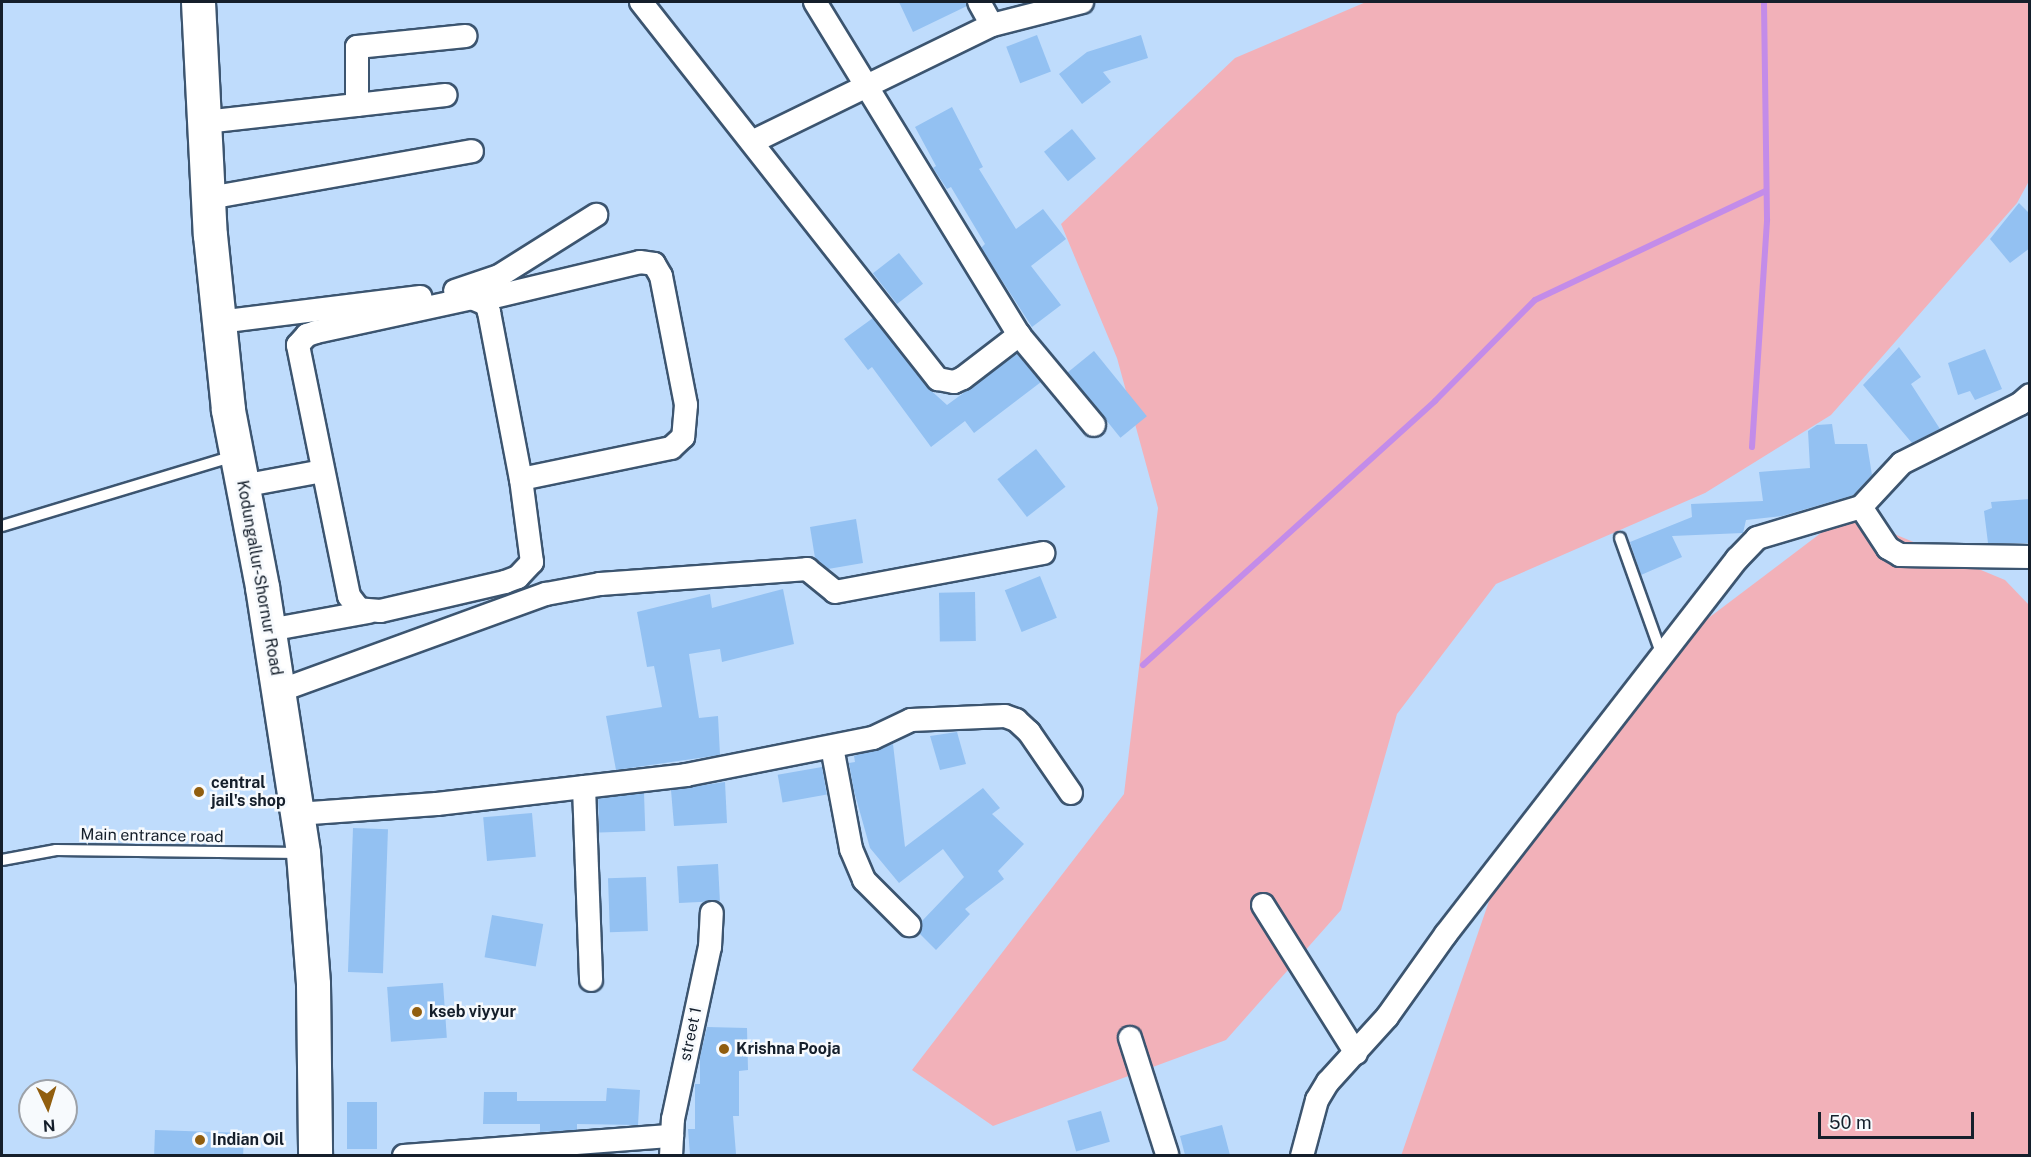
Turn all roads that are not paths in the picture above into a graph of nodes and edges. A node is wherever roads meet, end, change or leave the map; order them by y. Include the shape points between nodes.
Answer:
1 (198, 2) edge
2 (641, 2) edge
3 (815, 2) edge
4 (980, 2) edge
5 (1082, 2) edge
6 (992, 25) junction
7 (465, 36) dead end
8 (863, 86) junction
9 (445, 95) dead end
10 (357, 105) junction
11 (205, 122) junction
12 (754, 141) junction
13 (472, 151) dead end
14 (208, 198) junction
15 (596, 215) dead end
16 (481, 300) junction
17 (219, 322) junction
18 (1019, 335) junction
19 (2030, 395) edge
20 (1094, 425) dead end
21 (239, 470) junction
22 (323, 471) junction
23 (521, 479) junction
24 (1861, 507) junction
25 (2, 526) edge
26 (1620, 538) dead end
27 (1043, 552) dead end
28 (2030, 557) edge
29 (368, 612) junction
30 (269, 630) junction
31 (1663, 658) junction
32 (279, 691) junction
33 (832, 747) junction
34 (584, 787) junction
35 (1071, 794) dead end
36 (297, 814) junction
37 (303, 853) junction
38 (2, 860) edge
39 (1263, 905) dead end
40 (712, 913) dead end
41 (909, 924) dead end
42 (591, 980) dead end
43 (1130, 1038) dead end
44 (1356, 1053) junction
45 (671, 1146) edge
46 (315, 1155) edge
47 (404, 1155) edge
48 (1165, 1155) edge
49 (1302, 1155) edge

1 - 11 main road, Kodungallur-Shornur Road
2 - 12 street
3 - 8 street
4 - 6 street
5 - 6 street
6 - 8 street
7 - 10 street via 357,47
8 - 12 street
8 - 18 street
9 - 10 street
10 - 11 street
11 - 14 main road, Kodungallur-Shornur Road
12 - 18 street via 938,380 954,382 963,378
13 - 14 street
14 - 17 main road, Kodungallur-Shornur Road
15 - 17 street via 499,276 465,289
16 - 22 street via 472,298 327,330 301,340 298,350
16 - 23 street via 489,312
16 - 23 street via 640,262 654,264 661,276 686,405 683,437 671,448
17 - 21 main road, Kodungallur-Shornur Road
18 - 20 street
19 - 24 street via 2020,404 1902,463
21 - 22 street
21 - 25 lane
21 - 30 main road, Kodungallur-Shornur Road
22 - 29 street via 349,596 359,609
23 - 29 street via 534,551 527,570 505,582
24 - 28 street via 1888,548 1900,555
24 - 31 street via 1757,538
26 - 31 lane
27 - 32 street via 835,592 807,569 578,588 546,594
29 - 30 street
30 - 32 main road, Kodungallur-Shornur Road
31 - 44 street via 1616,713
32 - 36 main road, Kodungallur-Shornur Road
33 - 34 street via 686,775
33 - 35 street via 873,738 911,720 1005,716 1029,732
33 - 41 street via 851,849 864,880
34 - 36 street via 437,804
34 - 42 street
36 - 37 main road, Kodungallur-Shornur Road
37 - 38 lane, Main entrance road via 56,850
37 - 46 main road, Kodungallur-Shornur Road via 313,984
39 - 44 street
40 - 45 street, street 1 via 710,947
43 - 48 street
44 - 49 street via 1328,1082 1317,1100
45 - 47 street

